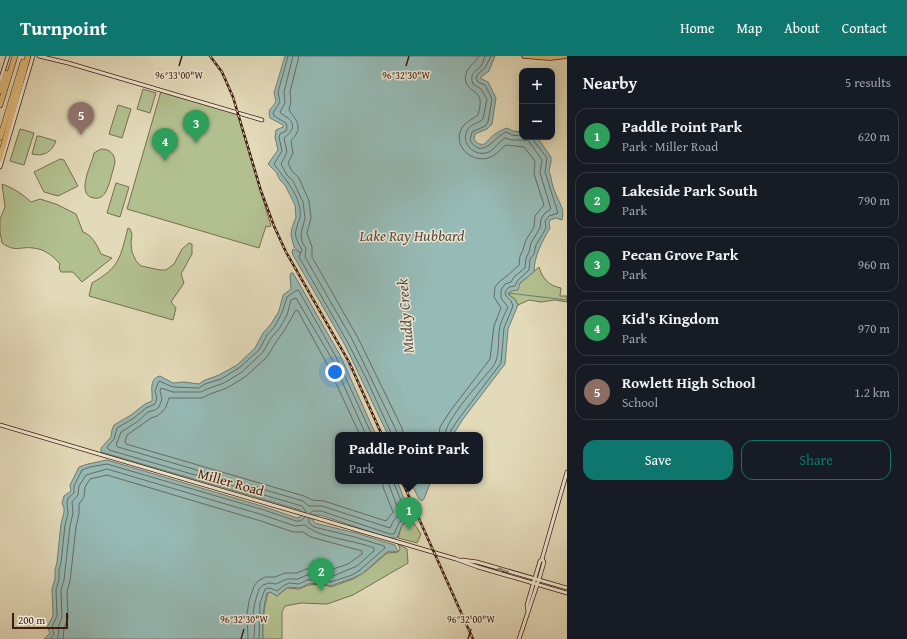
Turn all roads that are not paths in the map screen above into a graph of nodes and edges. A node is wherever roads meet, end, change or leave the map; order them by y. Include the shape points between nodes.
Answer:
1 (8, 56) edge
2 (14, 56) edge
3 (25, 56) edge
4 (28, 56) edge
5 (33, 56) edge
6 (39, 56) edge
7 (524, 56) edge
8 (562, 56) edge
9 (567, 56) edge
10 (0, 81) edge
11 (0, 91) edge
12 (0, 106) edge
13 (262, 120) dead end
14 (0, 138) edge
15 (0, 158) edge
16 (0, 167) edge
17 (0, 425) edge
18 (567, 472) edge
19 (456, 559) junction
20 (537, 580) junction
21 (534, 584) junction
22 (538, 585) junction
23 (567, 588) edge
24 (567, 593) edge
25 (528, 612) junction
26 (519, 639) edge

1 - 10 main road
2 - 11 highway
2 - 12 highway
3 - 14 highway
4 - 15 highway
5 - 16 main road
6 - 13 main road
7 - 8 main road
8 - 9 main road
17 - 19 main road, Miller Road
18 - 20 main road
20 -> 19 main road, Miller Road via 477,562
19 - 21 main road, Miller Road
20 - 21 main road
20 - 22 main road
20 - 23 main road, Miller Road
21 - 22 main road, Miller Road
21 - 25 main road via 527,605
22 - 24 main road, Miller Road
22 - 25 main road
25 - 26 main road

